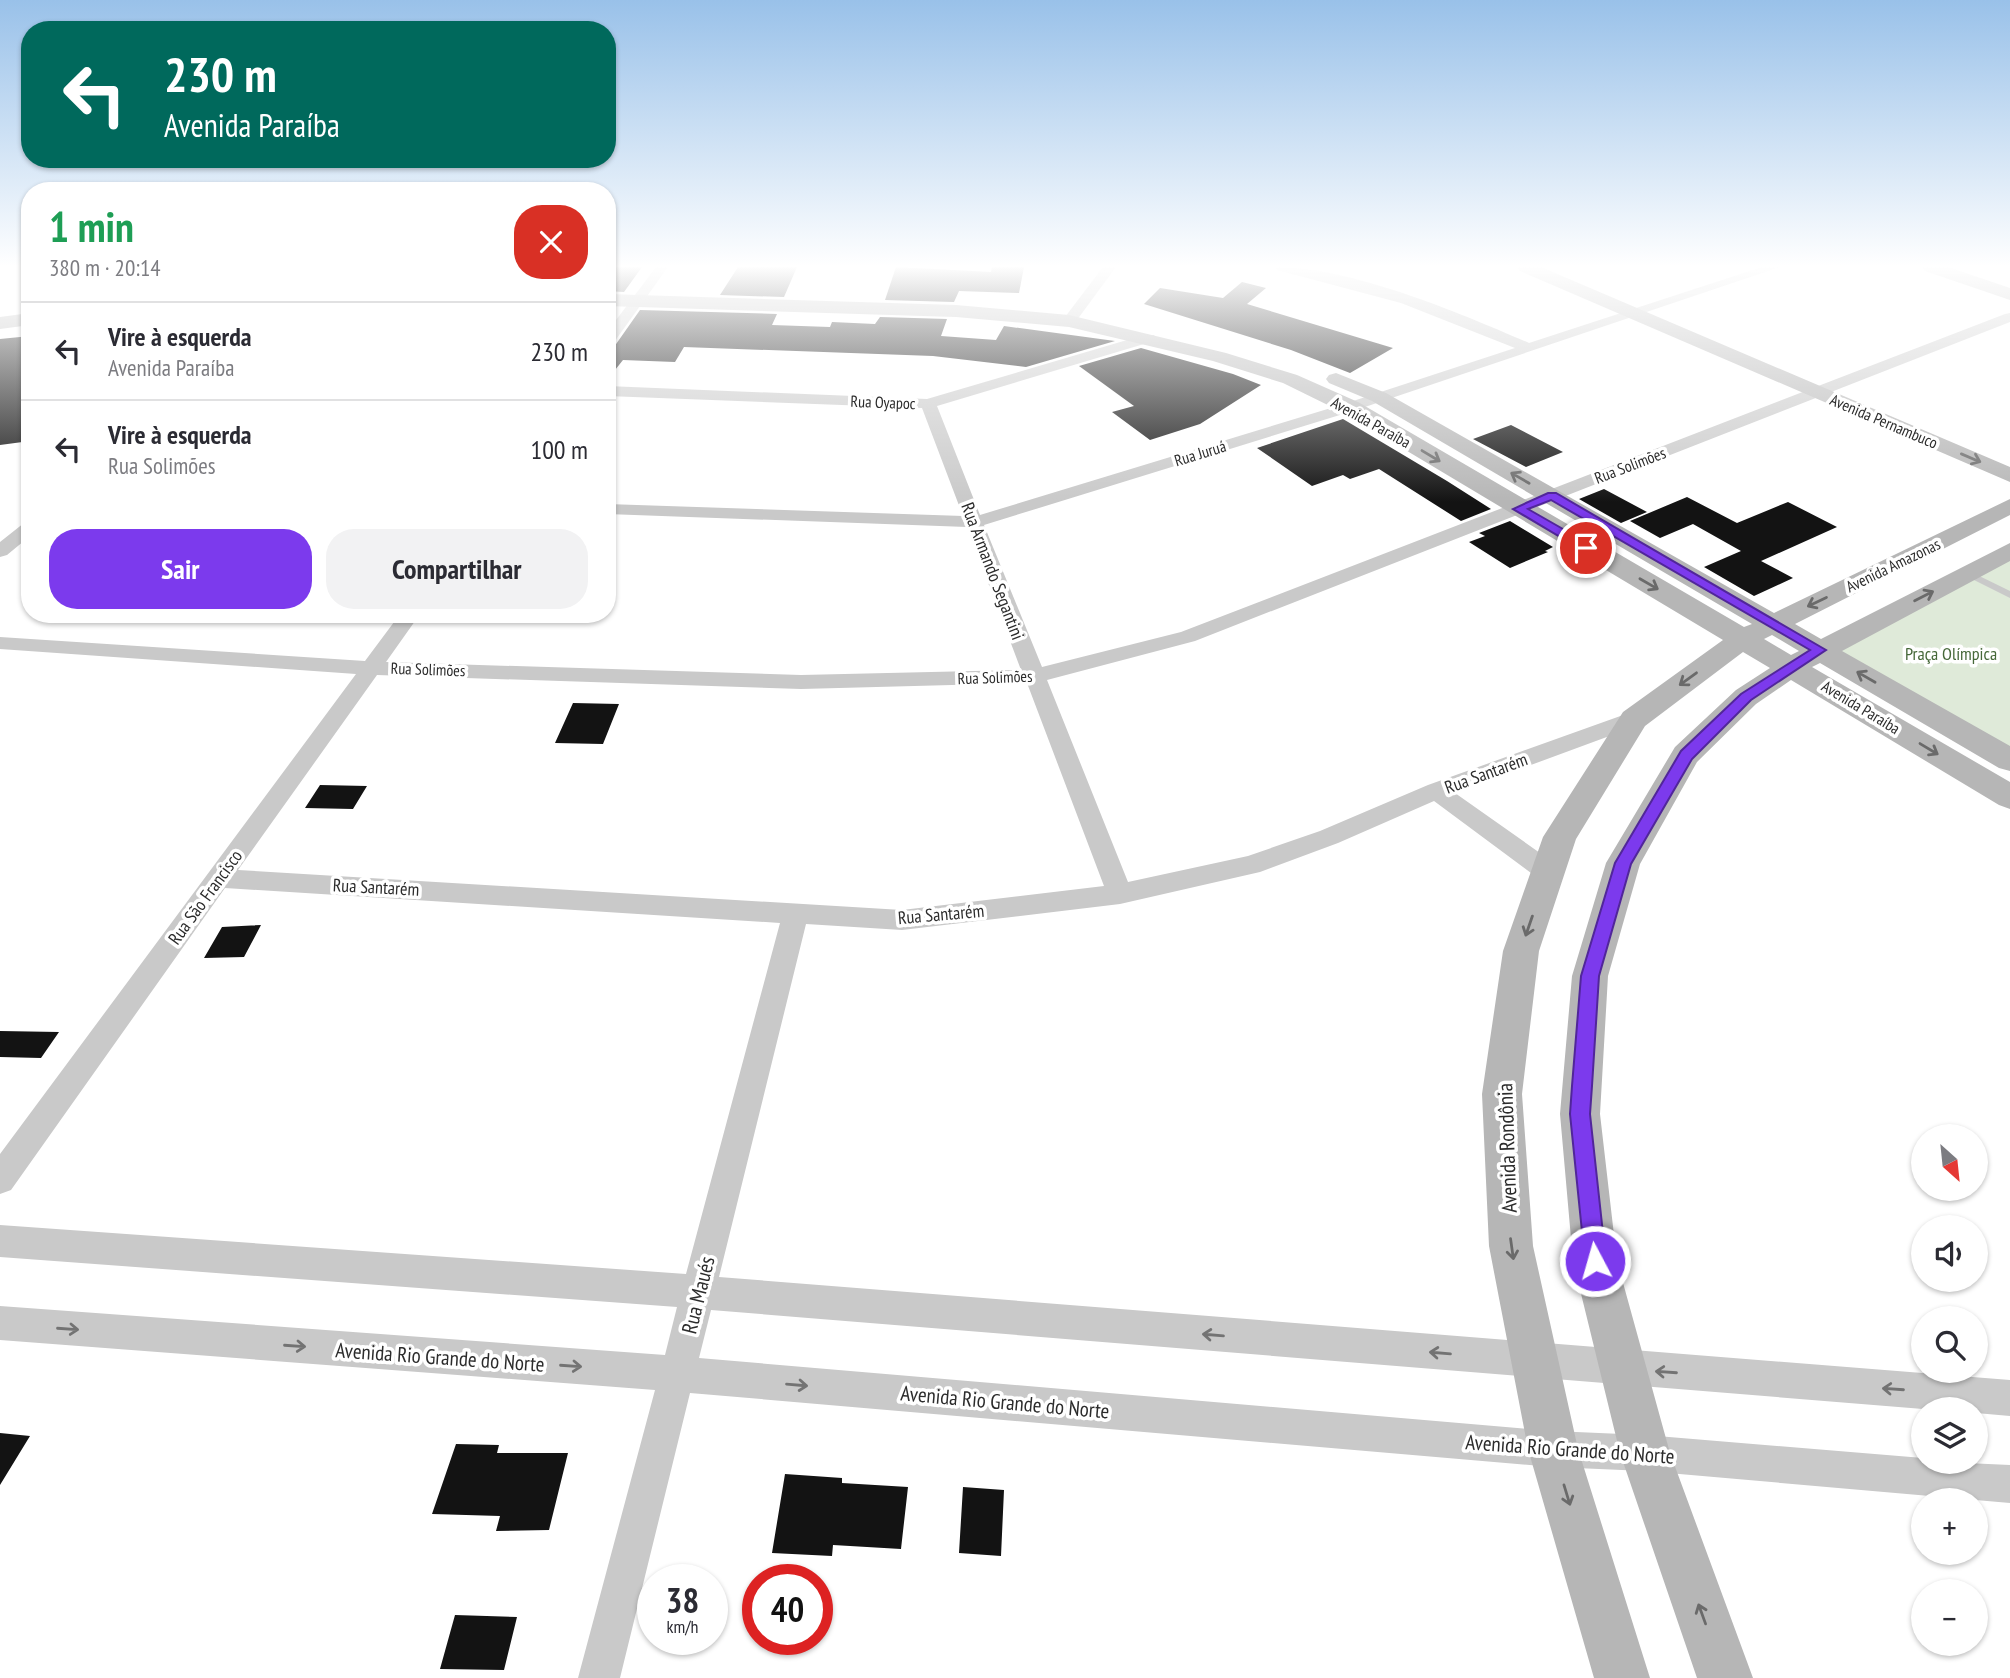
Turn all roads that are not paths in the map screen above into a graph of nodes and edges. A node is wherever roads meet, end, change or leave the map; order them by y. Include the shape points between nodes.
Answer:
1 (1125, 345) edge
2 (1174, 345) edge
3 (1241, 345) edge
4 (1522, 345) edge
5 (1531, 345) edge
6 (1708, 345) edge
7 (1748, 345) edge
8 (1938, 345) edge
9 (1526, 347) junction
10 (1839, 384) junction
11 (616, 391) edge
12 (1817, 392) junction
13 (1379, 397) junction
14 (928, 404) junction
15 (1350, 407) junction
16 (2010, 456) edge
17 (2010, 475) edge
18 (1552, 496) junction
19 (2010, 506) edge
20 (616, 509) edge
21 (1519, 509) junction
22 (975, 522) junction
23 (21, 534) edge
24 (0, 551) edge
25 (2010, 551) edge
26 (1967, 573) junction
27 (2010, 595) edge
28 (404, 623) edge
29 (1759, 631) junction
30 (0, 643) edge
31 (1806, 658) junction
32 (372, 667) junction
33 (1035, 676) junction
34 (1634, 719) junction
35 (2010, 760) edge
36 (1436, 791) junction
37 (2010, 797) edge
38 (1548, 872) junction
39 (218, 878) junction
40 (1120, 894) junction
41 (796, 912) junction
42 (0, 1179) edge
43 (0, 1241) edge
44 (698, 1292) junction
45 (0, 1324) edge
46 (1534, 1361) junction
47 (1623, 1368) junction
48 (677, 1374) junction
49 (2010, 1398) edge
50 (1553, 1449) junction
51 (1645, 1453) junction
52 (2010, 1484) edge
53 (599, 1678) edge
54 (1622, 1678) edge
55 (1725, 1678) edge

1 - 14 street, Rua Oyapoc
2 - 15 main road, Avenida Paraíba via 1290,379
3 - 13 main road, Avenida Paraíba
4 - 9 street
5 - 9 street, Rua Juruá
6 - 12 main road, Avenida Pernambuco
7 - 10 main road, Avenida Pernambuco
8 - 10 street, Rua Solimões
9 - 13 street, Rua Juruá
10 - 12 street, Rua Solimões
10 - 16 main road, Avenida Pernambuco
11 - 14 street, Rua Oyapoc
12 -> 17 main road, Avenida Pernambuco
12 - 18 street, Rua Solimões
13 - 15 street, Rua Juruá
18 -> 13 main road, Avenida Paraíba
14 - 22 street, Rua Armando Segantini
15 -> 21 main road, Avenida Paraíba
15 - 22 street, Rua Juruá
18 - 21 street, Rua Solimões
18 - 29 main road, Avenida Paraíba
19 -> 29 main road, Avenida Amazonas
20 - 22 street, Rua Juruá
21 -> 29 main road, Avenida Paraíba
21 - 33 street, Rua Solimões via 1188,637
22 - 33 street, Rua Armando Segantini
23 - 24 street
25 - 26 main road
26 - 27 lane
31 -> 26 main road
28 - 32 street, Rua São Francisco
29 - 31 main road, Avenida Paraíba
29 - 31 main road, Avenida Paraíba
29 -> 34 main road, Avenida Rondônia
30 - 32 street, Rua Solimões
35 -> 31 main road, Avenida Paraíba
31 -> 37 main road, Avenida Paraíba
31 - 47 main road via 1746,697 1686,755 1623,863 1590,976 1580,1114 1595,1261
32 - 33 street, Rua Solimões via 801,682
32 - 39 street, Rua São Francisco
33 - 40 street, Rua Armando Segantini
34 - 36 street, Rua Santarém
34 - 38 main road, Avenida Rondônia via 1560,837
36 - 38 street
36 - 40 street, Rua Santarém via 1251,865
38 -> 46 main road, Avenida Rondônia via 1521,951 1502,1094 1511,1247
39 - 41 street, Rua Santarém
39 - 42 street, Rua São Francisco
40 - 41 street, Rua Santarém via 902,920
41 - 44 street, Rua Maués
43 - 44 street
46 -> 44 street
44 - 48 street, Rua Maués
45 -> 48 street, Avenida Rio Grande do Norte
46 - 47 street
46 - 50 main road, Avenida Rondônia
49 -> 47 street
47 - 51 main road
48 -> 50 street, Avenida Rio Grande do Norte
48 - 53 street, Rua Maués
50 - 51 street, Avenida Rio Grande do Norte
50 -> 54 main road, Avenida Rondônia
51 - 52 street, Avenida Rio Grande do Norte
55 -> 51 main road

